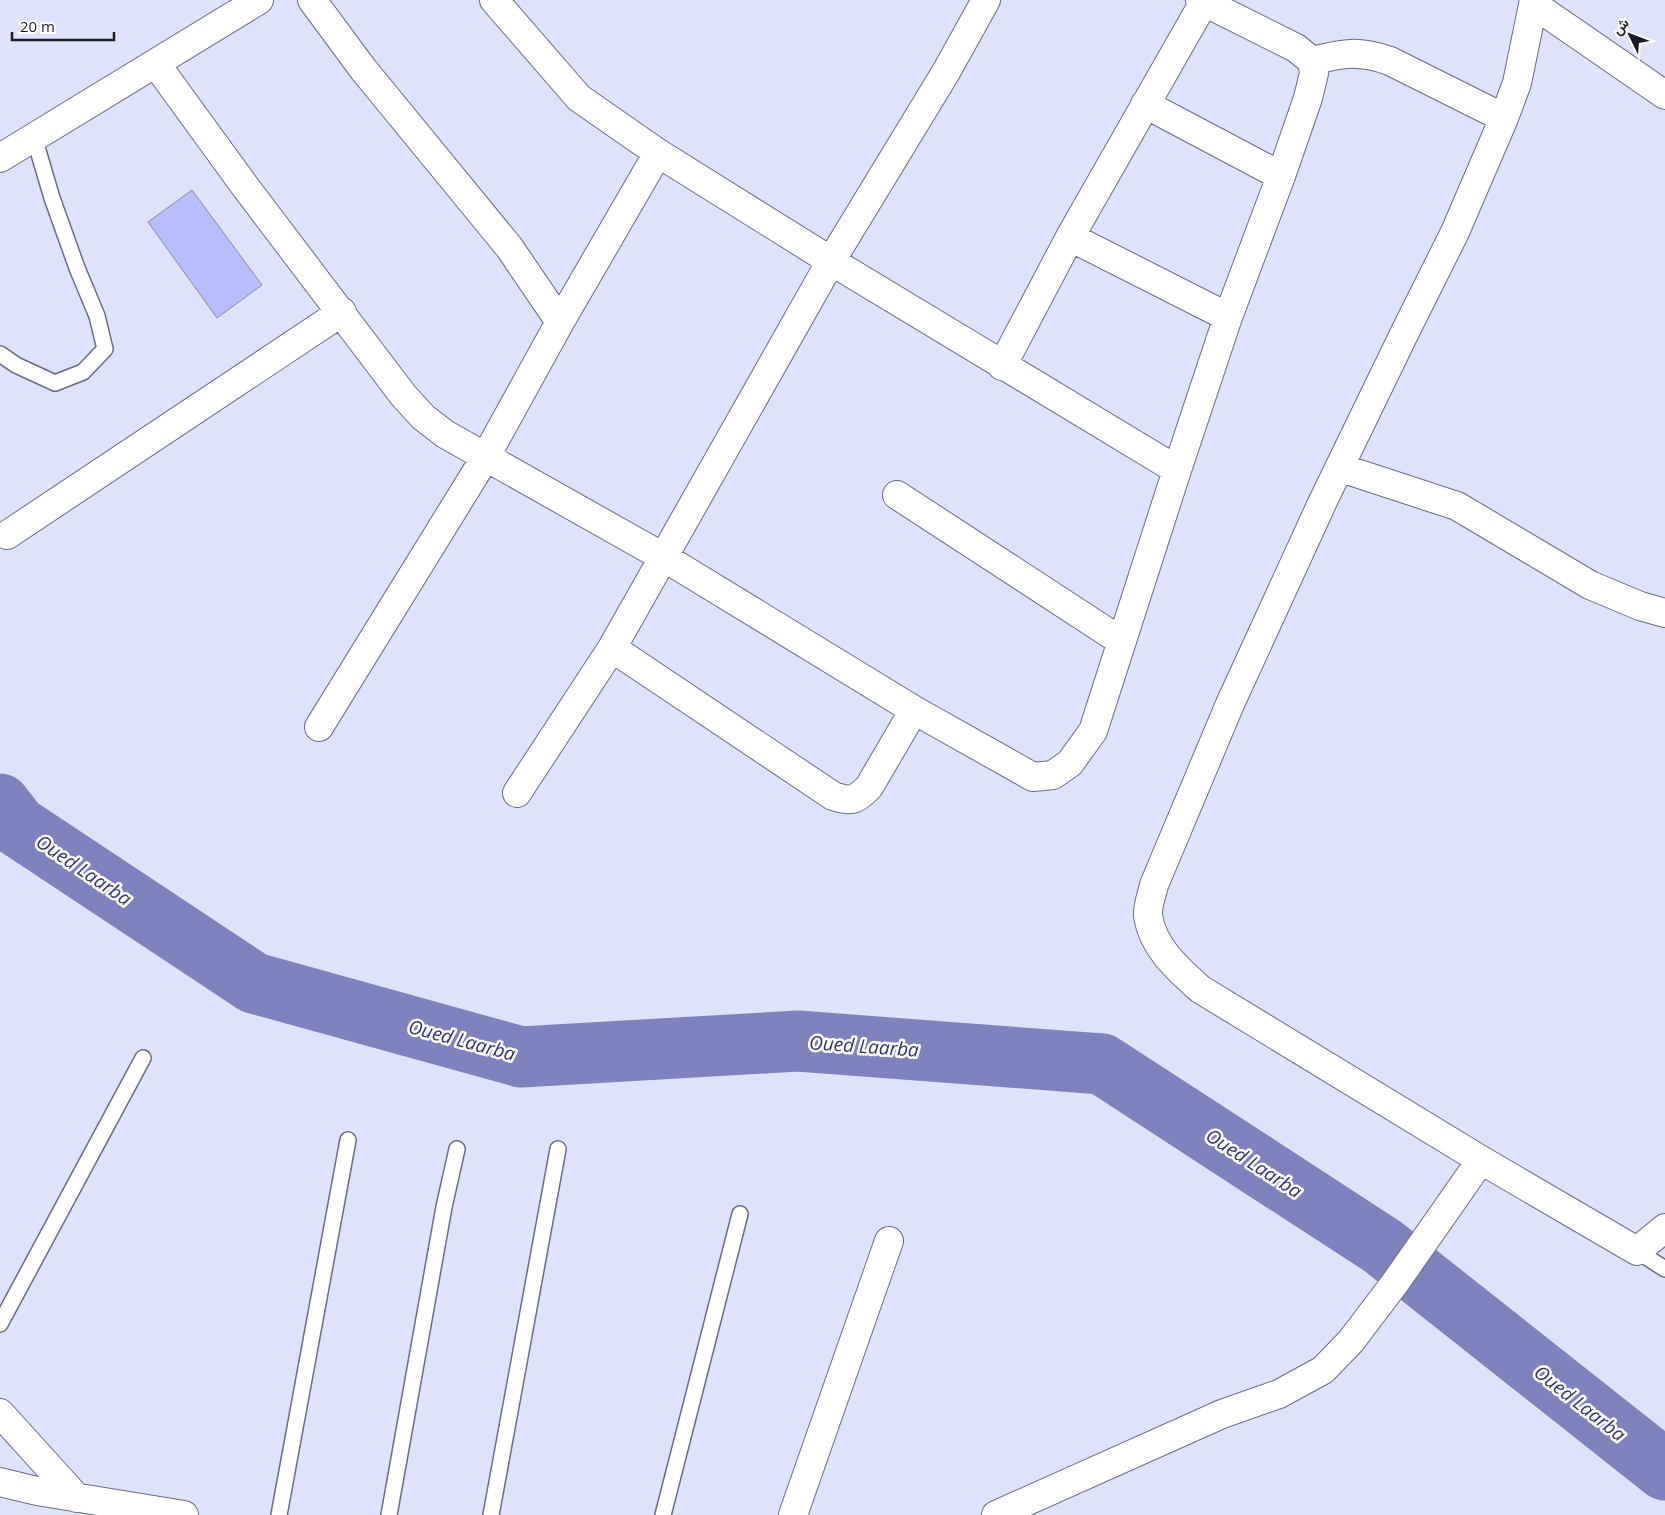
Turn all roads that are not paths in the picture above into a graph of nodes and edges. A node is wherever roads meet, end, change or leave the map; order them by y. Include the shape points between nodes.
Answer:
1 (259, 0) edge
2 (312, 0) edge
3 (494, 0) edge
4 (986, 0) edge
5 (1202, 1) edge
6 (1534, 2) edge
7 (1312, 61) junction
8 (156, 64) junction
9 (1665, 96) edge
10 (1145, 104) junction
11 (1504, 118) junction
12 (34, 137) junction
13 (4, 149) edge
14 (658, 153) junction
15 (1281, 176) junction
16 (1070, 237) junction
17 (831, 261) junction
18 (342, 312) junction
19 (1228, 317) junction
20 (560, 322) junction
21 (0, 354) edge
22 (1002, 366) junction
23 (485, 458) junction
24 (1340, 468) junction
25 (1177, 470) junction
26 (897, 495) dead end
27 (7, 535) dead end
28 (665, 558) junction
29 (1665, 613) edge
30 (1121, 641) junction
31 (612, 648) junction
32 (914, 710) junction
33 (319, 727) dead end
34 (516, 793) dead end
35 (143, 1058) dead end
36 (348, 1140) dead end
37 (558, 1149) dead end
38 (457, 1150) dead end
39 (1481, 1160) junction
40 (740, 1214) dead end
41 (1665, 1228) edge
42 (889, 1241) dead end
43 (1637, 1251) junction
44 (1665, 1269) edge
45 (0, 1324) edge
46 (0, 1413) edge
47 (0, 1482) edge
48 (77, 1498) junction
49 (148, 1512) edge
50 (184, 1515) edge
51 (279, 1515) edge
52 (389, 1515) edge
53 (491, 1515) edge
54 (663, 1515) edge
55 (793, 1515) edge
56 (996, 1515) edge

1 - 8 street
2 - 20 street via 363,69 509,247
3 - 14 street via 579,98
4 - 17 street
5 - 7 street via 1296,48
5 - 10 street
6 - 9 street
6 - 11 street via 1518,83
7 - 11 street via 1349,53 1377,56
7 - 15 street via 1314,73 1308,98
8 - 12 street
8 - 18 street
10 - 15 street
10 - 16 street
11 - 24 street via 1455,232
12 - 13 street
12 - 21 lane via 77,268 97,316 105,350 83,372 55,383
14 - 17 street
14 - 20 street
15 - 19 street
16 - 19 street
16 - 22 street
17 - 22 street
17 - 28 street
18 - 23 street via 422,416
18 - 27 street
19 - 25 street
20 - 23 street
22 - 25 street
23 - 28 street
23 - 33 street
24 - 29 street via 1457,506 1590,585
24 - 39 street via 1230,704 1154,885 1148,915 1155,938 1172,964 1200,989
25 - 30 street
26 - 30 street
28 - 31 street
28 - 32 street
30 - 32 street via 1093,731 1070,763 1053,776 1033,777
31 - 32 street via 833,796 847,801 858,798 868,787
31 - 34 street
35 - 45 lane
36 - 51 lane
37 - 53 lane
38 - 52 lane
39 - 43 street
39 - 56 street via 1395,1283 1351,1341 1323,1370 1279,1394 1222,1414
40 - 54 lane
41 - 43 street
42 - 55 street
43 - 44 lane
46 - 48 street
47 - 48 street
48 - 49 street
49 - 50 street

